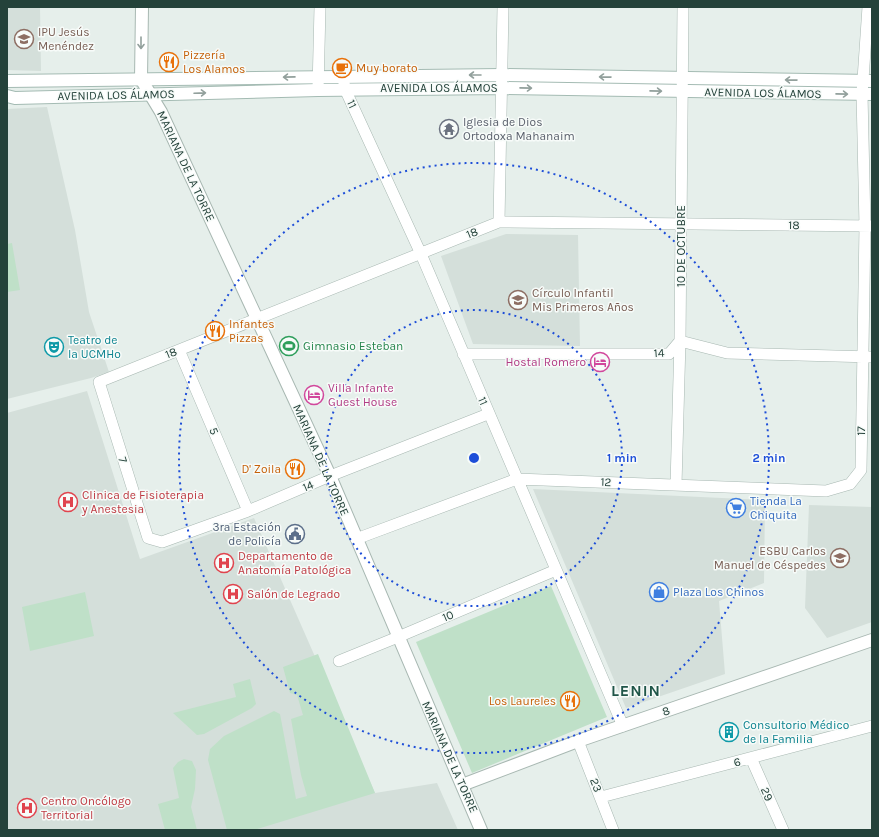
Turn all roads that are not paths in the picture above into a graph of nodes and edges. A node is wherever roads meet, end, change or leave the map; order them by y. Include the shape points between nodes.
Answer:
1 (142, 7) edge
2 (320, 7) edge
3 (503, 7) edge
4 (683, 7) edge
5 (868, 7) edge
6 (502, 75) junction
7 (318, 76) junction
8 (343, 76) junction
9 (682, 78) junction
10 (141, 79) junction
11 (7, 81) edge
12 (868, 81) edge
13 (501, 88) junction
14 (345, 89) junction
15 (318, 90) junction
16 (682, 92) junction
17 (867, 94) edge
18 (150, 95) junction
19 (7, 96) edge
20 (499, 222) junction
21 (681, 224) junction
22 (868, 226) edge
23 (421, 254) junction
24 (258, 319) junction
25 (680, 341) junction
26 (179, 350) junction
27 (463, 354) junction
28 (867, 357) edge
29 (99, 382) joint
30 (488, 414) junction
31 (861, 470) joint
32 (330, 476) junction
33 (517, 479) junction
34 (676, 485) junction
35 (248, 511) junction
36 (148, 538) joint
37 (356, 539) junction
38 (556, 570) junction
39 (398, 638) junction
40 (872, 640) edge
41 (339, 660) dead end
42 (623, 726) junction
43 (872, 726) edge
44 (578, 741) junction
45 (752, 758) junction
46 (462, 785) junction
47 (601, 797) junction
48 (481, 830) edge
49 (613, 830) edge
50 (783, 830) edge

1 -> 10 main road
2 - 7 street
3 - 6 street
4 - 9 street, 10 DE OCTUBRE
5 - 12 street, 17
6 -> 8 main road, AVENIDA LOS ÁLAMOS
9 -> 6 main road, AVENIDA LOS ÁLAMOS
6 - 13 street
7 - 8 main road, AVENIDA LOS ÁLAMOS
7 -> 10 main road, AVENIDA LOS ÁLAMOS
7 - 15 street
8 - 14 street, 11
12 -> 9 main road, AVENIDA LOS ÁLAMOS
9 - 16 street, 10 DE OCTUBRE
10 - 11 main road, AVENIDA LOS ÁLAMOS
10 - 18 main road, MARIANA DE LA TORRE
12 - 17 street, 17
13 - 14 main road, AVENIDA LOS ÁLAMOS
13 -> 16 main road, AVENIDA LOS ÁLAMOS
13 - 20 street
14 - 15 main road, AVENIDA LOS ÁLAMOS
14 - 23 street, 11
18 -> 15 main road, AVENIDA LOS ÁLAMOS
16 -> 17 main road, AVENIDA LOS ÁLAMOS
16 - 21 street, 10 DE OCTUBRE
17 - 22 street, 17
18 - 19 main road, AVENIDA LOS ÁLAMOS
18 - 24 main road, MARIANA DE LA TORRE via 161,112
20 - 21 street, 18
20 - 23 street, 18
21 - 22 street, 18
21 - 25 street, 10 DE OCTUBRE
22 - 28 street, 17
23 - 24 street, 18
23 - 27 street, 11
24 - 26 street, 18
24 - 32 main road, MARIANA DE LA TORRE
25 - 27 street, 14 via 669,354
25 - 28 street, 14 via 727,353
25 - 34 street, 10 DE OCTUBRE
26 - 29 street, 18
26 - 35 street, 5
27 - 30 street, 11
28 - 31 street, 17
29 - 36 street, 7
30 - 32 street, 14
30 - 33 street, 11
31 - 34 street, 12 via 850,484 826,490
32 - 35 street, 14
32 - 37 main road, MARIANA DE LA TORRE
33 - 34 street, 12
33 - 37 street, 12
33 - 38 street, 11
35 - 36 street, 14 via 162,542
37 - 39 main road, MARIANA DE LA TORRE
38 - 39 street, 10
38 - 42 street, 11
39 - 41 street, 10
39 - 46 main road, MARIANA DE LA TORRE
40 - 42 main road, 8
42 - 44 main road, 8
43 - 45 street, 6
44 - 46 main road, 8
44 - 47 street, 23
45 - 47 street, 6
45 - 50 street, 29
46 - 48 main road, MARIANA DE LA TORRE
47 - 49 street, 23

